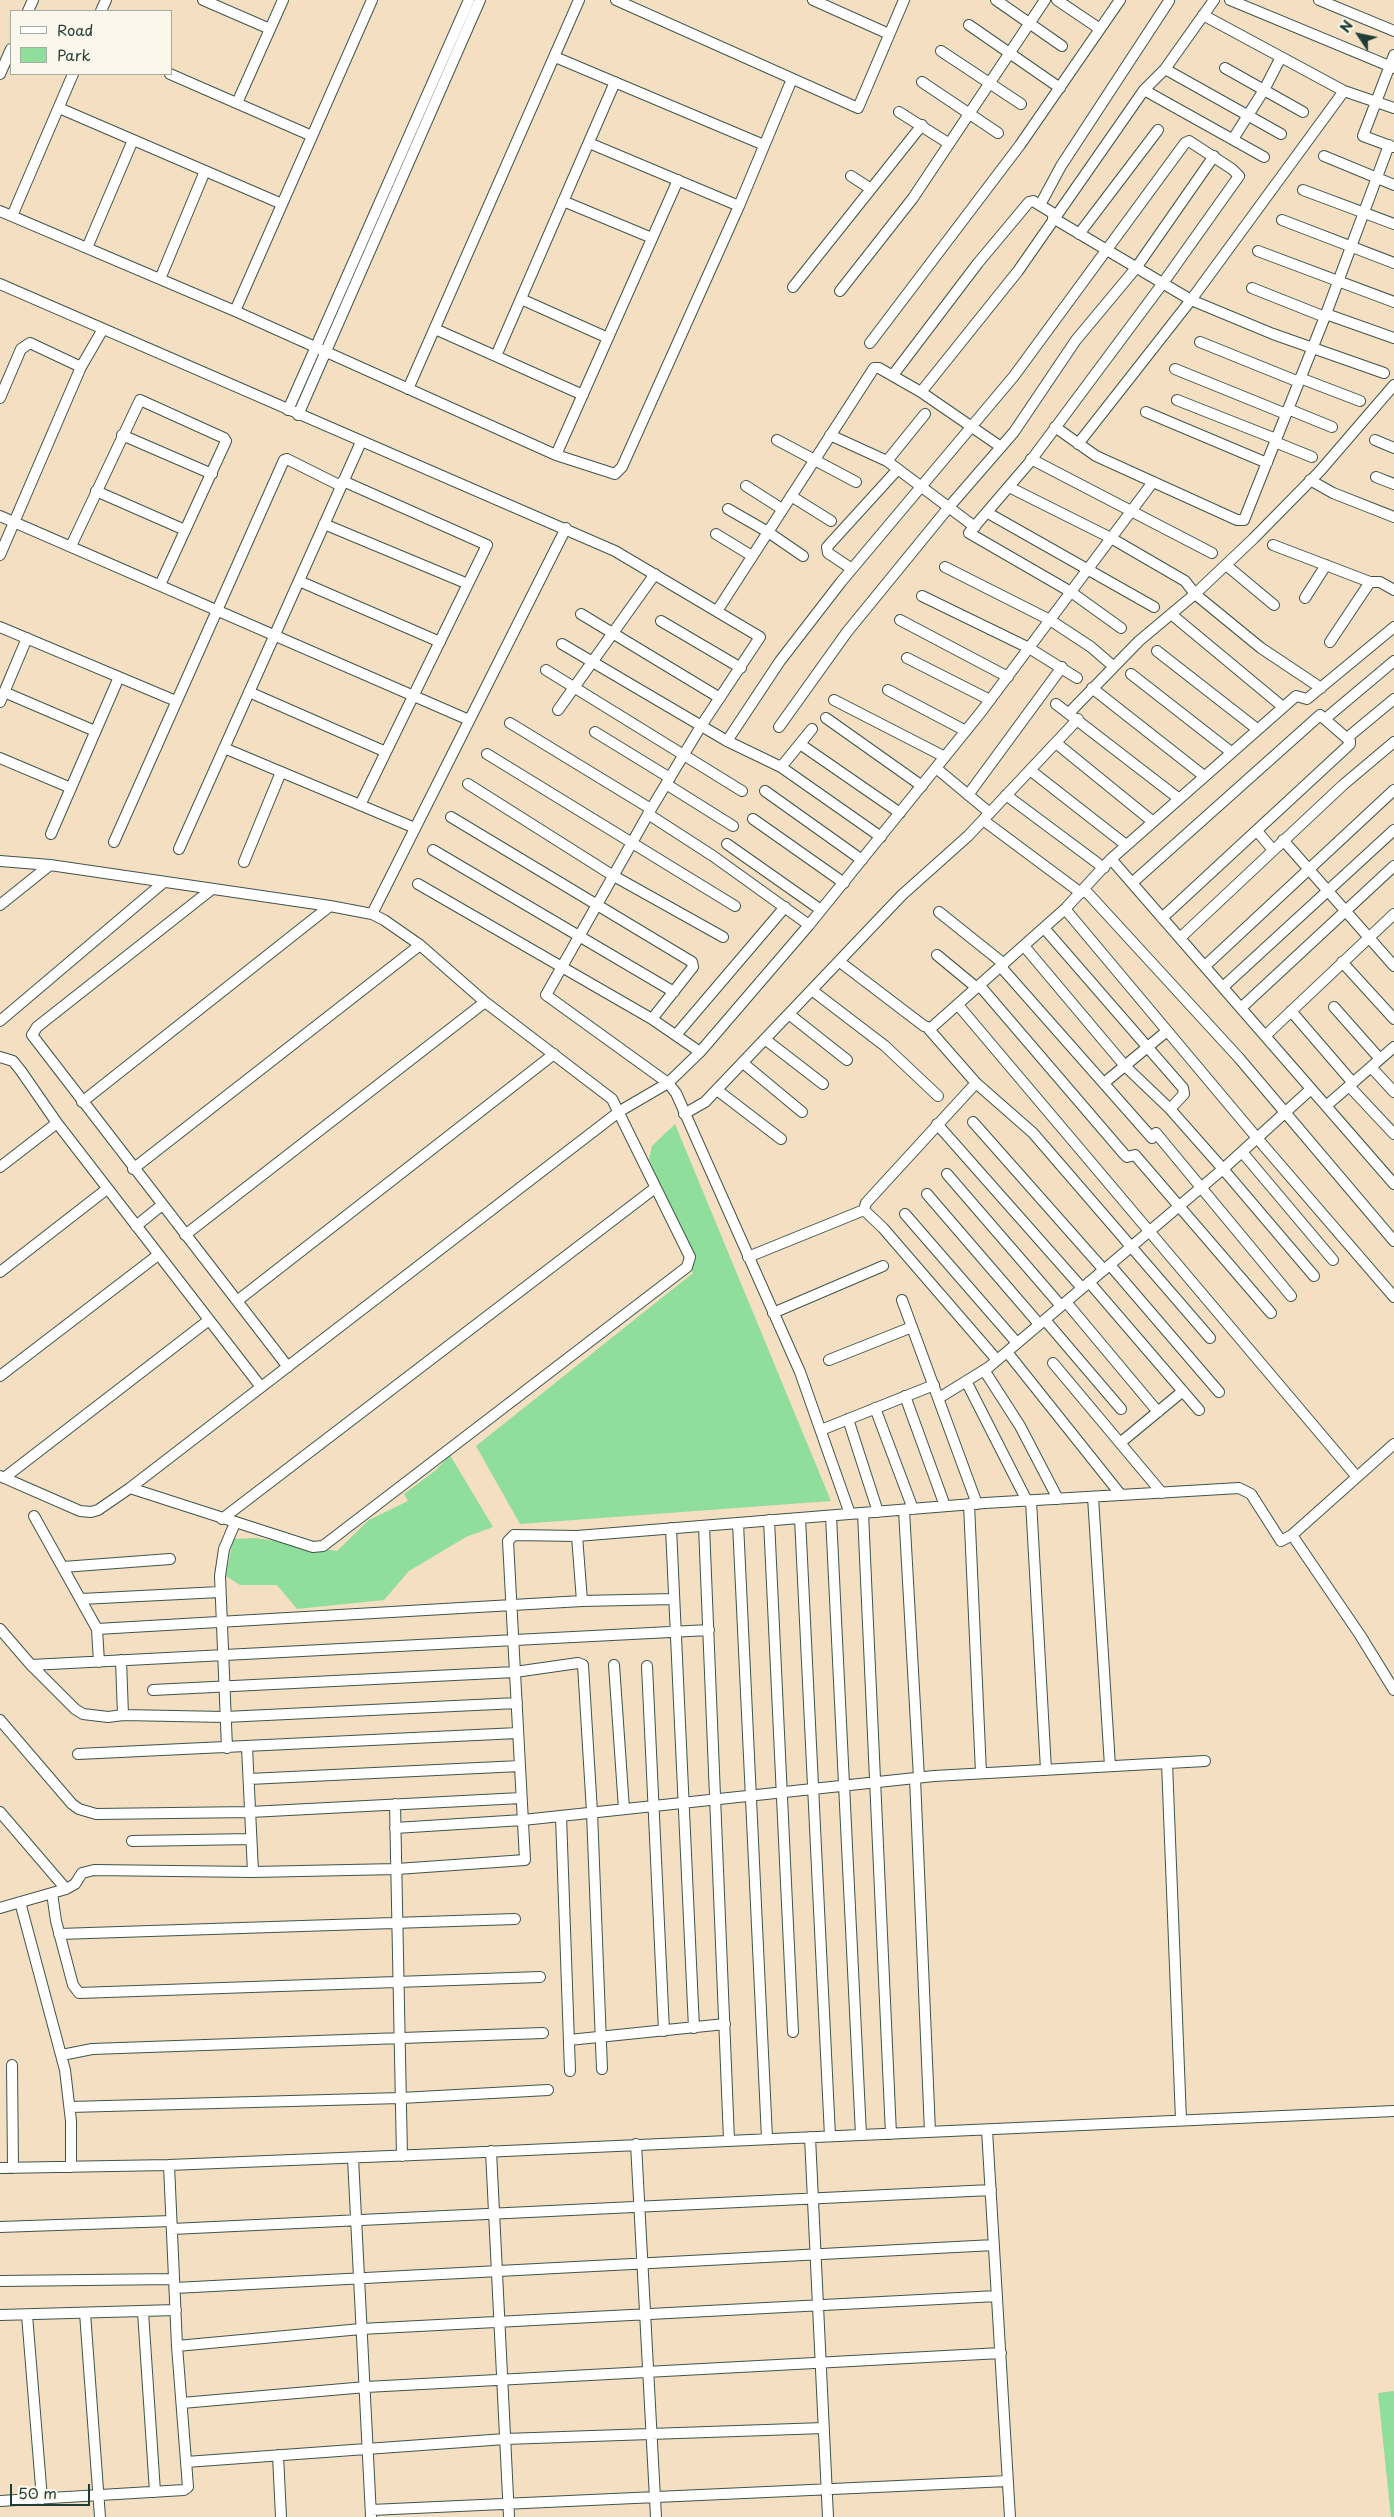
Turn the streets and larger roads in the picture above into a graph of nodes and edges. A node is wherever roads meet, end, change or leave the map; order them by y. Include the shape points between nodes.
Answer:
1 (203, 0) edge
2 (283, 0) edge
3 (372, 0) edge
4 (469, 0) edge
5 (480, 0) edge
6 (579, 0) edge
7 (616, 0) edge
8 (813, 0) edge
9 (904, 0) edge
10 (996, 0) edge
11 (1045, 0) edge
12 (1058, 0) edge
13 (1120, 0) edge
14 (1214, 0) edge
15 (1230, 0) edge
16 (1260, 0) edge
17 (1319, 0) edge
18 (1169, 1) edge
19 (1255, 10) junction
20 (1204, 15) junction
21 (1029, 23) junction
22 (969, 25) dead end
23 (270, 29) junction
24 (1100, 29) junction
25 (1394, 30) edge
26 (890, 34) junction
27 (1062, 46) dead end
28 (10, 50) edge
29 (941, 51) dead end
30 (1009, 53) junction
31 (1394, 55) edge
32 (554, 57) junction
33 (1281, 57) junction
34 (1225, 68) dead end
35 (1392, 68) edge
36 (1165, 69) junction
37 (0, 74) edge
38 (74, 75) edge
39 (172, 75) edge
40 (792, 79) junction
41 (616, 82) junction
42 (922, 82) dead end
43 (988, 83) junction
44 (1060, 88) junction
45 (1144, 90) junction
46 (1264, 90) junction
47 (1344, 91) junction
48 (1376, 101) junction
49 (237, 103) junction
50 (1021, 104) dead end
51 (58, 108) junction
52 (1394, 108) edge
53 (899, 112) dead end
54 (1303, 112) dead end
55 (968, 113) junction
56 (1248, 116) junction
57 (922, 125) junction
58 (1158, 130) dead end
59 (998, 133) dead end
60 (1281, 134) dead end
61 (312, 136) junction
62 (1233, 139) junction
63 (133, 140) junction
64 (589, 143) junction
65 (948, 143) junction
66 (764, 146) junction
67 (1391, 146) edge
68 (1214, 156) junction
69 (1264, 156) dead end
70 (1324, 156) dead end
71 (205, 171) junction
72 (851, 176) dead end
73 (1376, 178) junction
74 (678, 180) junction
75 (1394, 185) edge
76 (871, 189) junction
77 (1303, 190) dead end
78 (563, 201) junction
79 (282, 204) junction
80 (1040, 205) junction
81 (739, 206) junction
82 (0, 211) edge
83 (1364, 213) junction
84 (12, 216) junction
85 (1055, 216) junction
86 (1282, 220) dead end
87 (1394, 224) edge
88 (1080, 234) junction
89 (652, 238) junction
90 (1351, 247) junction
91 (87, 248) junction
92 (1108, 251) junction
93 (1258, 251) dead end
94 (1394, 263) edge
95 (1136, 268) junction
96 (160, 279) junction
97 (1338, 282) junction
98 (0, 284) edge
99 (1163, 284) junction
100 (793, 288) dead end
101 (1252, 288) dead end
102 (840, 291) dead end
103 (520, 299) junction
104 (1191, 300) junction
105 (1394, 302) edge
106 (235, 311) junction
107 (1326, 315) junction
108 (435, 328) junction
109 (103, 329) junction
110 (608, 338) junction
111 (1394, 338) edge
112 (1200, 342) dead end
113 (870, 343) dead end
114 (316, 347) junction
115 (1313, 348) junction
116 (326, 352) junction
117 (496, 356) junction
118 (81, 367) junction
119 (1175, 369) dead end
120 (1384, 373) dead end
121 (893, 375) junction
122 (1300, 380) junction
123 (1394, 385) edge
124 (408, 389) junction
125 (922, 392) junction
126 (583, 395) junction
127 (0, 398) edge
128 (1177, 400) dead end
129 (1360, 401) dead end
130 (288, 410) junction
131 (1287, 411) junction
132 (1146, 412) dead end
133 (925, 414) dead end
134 (298, 415) junction
135 (972, 425) junction
136 (1332, 426) dead end
137 (1055, 427) junction
138 (122, 435) junction
139 (830, 435) junction
140 (778, 440) dead end
141 (1276, 440) junction
142 (1375, 440) dead end
143 (361, 442) junction
144 (1078, 444) junction
145 (1002, 447) junction
146 (1394, 448) edge
147 (556, 455) junction
148 (1312, 457) dead end
149 (1031, 459) junction
150 (814, 460) junction
151 (887, 461) junction
152 (1267, 463) junction
153 (898, 469) junction
154 (212, 474) junction
155 (1376, 477) dead end
156 (1310, 480) junction
157 (856, 482) dead end
158 (1153, 482) junction
159 (342, 484) junction
160 (1394, 484) edge
161 (746, 486) dead end
162 (921, 486) junction
163 (1009, 487) junction
164 (96, 491) junction
165 (791, 496) junction
166 (949, 507) junction
167 (782, 509) junction
168 (728, 510) dead end
169 (1132, 511) junction
170 (988, 513) junction
171 (0, 516) edge
172 (1394, 517) edge
173 (831, 521) dead end
174 (15, 522) junction
175 (324, 524) junction
176 (975, 527) junction
177 (566, 528) junction
178 (185, 530) junction
179 (768, 532) junction
180 (716, 534) dead end
181 (1111, 538) junction
182 (1273, 545) dead end
183 (71, 546) junction
184 (1212, 553) dead end
185 (0, 555) edge
186 (752, 556) junction
187 (803, 556) dead end
188 (1226, 565) junction
189 (1326, 565) junction
190 (945, 567) dead end
191 (852, 569) junction
192 (1088, 569) junction
193 (655, 574) junction
194 (299, 581) junction
195 (1370, 582) junction
196 (468, 584) junction
197 (160, 585) junction
198 (1394, 590) edge
199 (1071, 592) junction
200 (1195, 594) junction
201 (922, 596) dead end
202 (1305, 598) dead end
203 (1274, 606) dead end
204 (1154, 607) dead end
205 (217, 610) junction
206 (717, 611) junction
207 (581, 614) dead end
208 (1171, 614) junction
209 (900, 620) dead end
210 (1050, 620) junction
211 (661, 621) dead end
212 (0, 627) edge
213 (1394, 627) edge
214 (1121, 628) dead end
215 (613, 634) junction
216 (274, 635) junction
217 (28, 638) junction
218 (440, 642) junction
219 (1330, 642) dead end
220 (562, 644) dead end
221 (1029, 648) junction
222 (1157, 651) dead end
223 (907, 658) dead end
224 (1394, 661) edge
225 (592, 662) junction
226 (1113, 666) junction
227 (741, 668) junction
228 (1062, 668) junction
229 (546, 670) dead end
230 (1131, 674) dead end
231 (118, 677) junction
232 (1008, 677) junction
233 (1077, 678) dead end
234 (575, 687) junction
235 (1092, 688) junction
236 (1320, 688) junction
237 (888, 690) dead end
238 (4, 692) junction
239 (249, 692) junction
240 (414, 696) junction
241 (720, 698) junction
242 (1394, 699) edge
243 (834, 700) dead end
244 (990, 700) junction
245 (0, 702) edge
246 (176, 702) junction
247 (1056, 704) dead end
248 (1283, 707) junction
249 (558, 710) dead end
250 (1073, 716) junction
251 (826, 718) dead end
252 (1325, 719) junction
253 (469, 720) junction
254 (510, 723) dead end
255 (701, 726) junction
256 (779, 726) dead end
257 (812, 729) dead end
258 (1257, 729) junction
259 (95, 731) junction
260 (595, 732) dead end
261 (966, 732) junction
262 (1347, 738) junction
263 (727, 742) junction
264 (1394, 742) edge
265 (1056, 743) junction
266 (800, 744) junction
267 (224, 748) junction
268 (386, 752) junction
269 (1231, 752) junction
270 (684, 753) junction
271 (486, 754) dead end
272 (0, 758) edge
273 (945, 758) junction
274 (781, 767) junction
275 (936, 768) junction
276 (1030, 770) junction
277 (280, 772) junction
278 (1204, 776) junction
279 (668, 781) junction
280 (468, 784) dead end
281 (922, 786) junction
282 (71, 788) junction
283 (742, 790) dead end
284 (1394, 790) edge
285 (765, 791) dead end
286 (968, 795) junction
287 (1006, 795) junction
288 (1178, 798) junction
289 (360, 805) junction
290 (650, 812) junction
291 (900, 813) junction
292 (451, 816) dead end
293 (987, 816) junction
294 (753, 819) dead end
295 (1152, 821) junction
296 (733, 826) dead end
297 (415, 828) junction
298 (1394, 830) edge
299 (1257, 831) junction
300 (51, 834) dead end
301 (880, 837) junction
302 (1283, 840) junction
303 (114, 842) dead end
304 (631, 842) junction
305 (727, 844) dead end
306 (1126, 845) junction
307 (179, 849) dead end
308 (434, 850) dead end
309 (1273, 850) junction
310 (1111, 859) junction
311 (862, 860) junction
312 (0, 861) edge
313 (244, 862) dead end
314 (50, 865) junction
315 (1394, 866) edge
316 (1104, 868) junction
317 (1309, 869) junction
318 (612, 875) junction
319 (164, 882) junction
320 (844, 883) junction
321 (1132, 883) junction
322 (418, 884) dead end
323 (212, 889) junction
324 (1327, 890) junction
325 (1083, 891) junction
326 (0, 905) edge
327 (596, 905) junction
328 (330, 906) junction
329 (735, 906) dead end
330 (785, 908) junction
331 (1065, 909) junction
332 (821, 910) junction
333 (1345, 910) junction
334 (939, 912) dead end
335 (372, 914) junction
336 (1394, 914) edge
337 (1162, 918) junction
338 (809, 925) junction
339 (1044, 928) junction
340 (579, 937) junction
341 (723, 937) dead end
342 (1369, 937) junction
343 (1180, 938) junction
344 (420, 945) junction
345 (1024, 946) junction
346 (937, 955) dead end
347 (840, 962) junction
348 (1342, 962) junction
349 (1002, 965) junction
350 (1204, 966) junction
351 (1394, 966) edge
352 (563, 968) junction
353 (978, 987) junction
354 (1222, 987) junction
355 (814, 990) junction
356 (674, 992) junction
357 (485, 1002) junction
358 (958, 1005) junction
359 (1334, 1007) dead end
360 (1241, 1008) junction
361 (1290, 1011) junction
362 (790, 1015) junction
363 (652, 1018) junction
364 (1394, 1019) edge
365 (0, 1021) edge
366 (927, 1028) junction
367 (1168, 1031) junction
368 (676, 1035) junction
369 (1265, 1036) junction
370 (766, 1040) junction
371 (1147, 1048) junction
372 (1394, 1048) edge
373 (700, 1052) junction
374 (554, 1054) junction
375 (0, 1057) edge
376 (1380, 1059) junction
377 (847, 1060) dead end
378 (743, 1064) junction
379 (1125, 1066) junction
380 (1371, 1067) junction
381 (668, 1083) junction
382 (976, 1083) junction
383 (1104, 1083) junction
384 (823, 1084) dead end
385 (1351, 1084) junction
386 (1311, 1089) junction
387 (717, 1090) junction
388 (1394, 1092) edge
389 (938, 1096) dead end
390 (82, 1102) junction
391 (1326, 1106) junction
392 (1170, 1109) junction
393 (620, 1111) junction
394 (802, 1112) dead end
395 (1286, 1112) junction
396 (684, 1114) junction
397 (973, 1122) dead end
398 (57, 1124) junction
399 (937, 1124) junction
400 (1394, 1134) edge
401 (1257, 1138) junction
402 (781, 1139) dead end
403 (1242, 1152) junction
404 (0, 1167) edge
405 (133, 1169) junction
406 (1223, 1169) junction
407 (947, 1174) dead end
408 (1394, 1184) edge
409 (655, 1188) junction
410 (1201, 1188) junction
411 (107, 1189) junction
412 (927, 1194) dead end
413 (162, 1205) junction
414 (1180, 1206) junction
415 (864, 1210) junction
416 (905, 1214) dead end
417 (136, 1226) junction
418 (1150, 1231) junction
419 (185, 1235) junction
420 (1394, 1240) edge
421 (1132, 1246) junction
422 (158, 1255) junction
423 (748, 1257) junction
424 (1332, 1260) dead end
425 (883, 1266) dead end
426 (1107, 1267) junction
427 (0, 1272) edge
428 (1314, 1276) dead end
429 (1086, 1285) junction
430 (1291, 1296) dead end
431 (1394, 1297) edge
432 (902, 1300) dead end
433 (236, 1302) junction
434 (1063, 1304) junction
435 (774, 1313) junction
436 (1271, 1314) dead end
437 (209, 1320) junction
438 (1042, 1322) junction
439 (912, 1327) junction
440 (1210, 1338) dead end
441 (1017, 1343) junction
442 (1006, 1352) junction
443 (829, 1360) dead end
444 (997, 1360) junction
445 (1053, 1363) dead end
446 (288, 1367) junction
447 (984, 1370) junction
448 (0, 1376) edge
449 (966, 1381) junction
450 (934, 1385) junction
451 (261, 1387) junction
452 (1183, 1391) junction
453 (1219, 1392) dead end
454 (905, 1396) junction
455 (939, 1398) junction
456 (875, 1408) junction
457 (1121, 1409) dead end
458 (1199, 1410) dead end
459 (1158, 1412) junction
460 (848, 1419) junction
461 (821, 1430) junction
462 (1120, 1443) junction
463 (1394, 1444) edge
464 (2, 1477) edge
465 (1357, 1477) junction
466 (130, 1488) junction
467 (1162, 1493) junction
468 (1121, 1496) junction
469 (1093, 1497) junction
470 (1058, 1499) junction
471 (1029, 1501) junction
472 (973, 1504) junction
473 (944, 1506) junction
474 (908, 1509) junction
475 (878, 1512) junction
476 (863, 1513) junction
477 (850, 1514) junction
478 (34, 1516) dead end
479 (831, 1516) junction
480 (222, 1518) junction
481 (800, 1518) junction
482 (769, 1520) junction
483 (235, 1523) junction
484 (738, 1523) junction
485 (704, 1526) junction
486 (670, 1528) junction
487 (1292, 1535) junction
488 (577, 1536) junction
489 (170, 1559) dead end
490 (63, 1567) junction
491 (220, 1592) junction
492 (81, 1599) junction
493 (674, 1599) junction
494 (582, 1602) junction
495 (512, 1606) junction
496 (221, 1622) junction
497 (0, 1629) edge
498 (97, 1629) junction
499 (709, 1630) junction
500 (676, 1631) junction
501 (513, 1638) junction
502 (223, 1655) junction
503 (120, 1660) junction
504 (99, 1662) junction
505 (31, 1665) junction
506 (614, 1665) dead end
507 (647, 1666) dead end
508 (515, 1672) junction
509 (224, 1686) junction
510 (153, 1690) dead end
511 (1394, 1690) edge
512 (516, 1703) junction
513 (123, 1715) junction
514 (226, 1717) junction
515 (0, 1720) edge
516 (518, 1733) junction
517 (247, 1747) junction
518 (227, 1748) junction
519 (78, 1754) dead end
520 (1205, 1761) dead end
521 (1167, 1763) junction
522 (520, 1766) junction
523 (1110, 1766) junction
524 (1046, 1770) junction
525 (980, 1773) junction
526 (917, 1778) junction
527 (249, 1779) junction
528 (877, 1782) junction
529 (845, 1785) junction
530 (814, 1788) junction
531 (781, 1792) junction
532 (750, 1795) junction
533 (522, 1798) junction
534 (716, 1798) junction
535 (684, 1802) junction
536 (394, 1804) junction
537 (653, 1805) junction
538 (624, 1808) junction
539 (0, 1812) edge
540 (250, 1812) junction
541 (592, 1812) junction
542 (561, 1816) junction
543 (523, 1820) junction
544 (395, 1828) junction
545 (251, 1839) junction
546 (132, 1841) dead end
547 (397, 1869) junction
548 (252, 1872) junction
549 (66, 1889) junction
550 (52, 1893) junction
551 (20, 1902) junction
552 (2, 1905) edge
553 (515, 1919) dead end
554 (398, 1923) junction
555 (59, 1934) junction
556 (540, 1977) dead end
557 (399, 1981) junction
558 (725, 2024) junction
559 (694, 2028) junction
560 (664, 2031) junction
561 (793, 2032) dead end
562 (543, 2034) dead end
563 (600, 2038) junction
564 (400, 2040) junction
565 (569, 2040) junction
566 (62, 2055) junction
567 (12, 2065) dead end
568 (602, 2070) dead end
569 (570, 2071) dead end
570 (548, 2090) dead end
571 (401, 2098) junction
572 (70, 2107) junction
573 (1394, 2111) edge
574 (1181, 2120) junction
575 (987, 2130) junction
576 (930, 2132) junction
577 (891, 2134) junction
578 (860, 2135) junction
579 (810, 2136) junction
580 (830, 2136) junction
581 (767, 2138) junction
582 (729, 2140) junction
583 (636, 2144) junction
584 (491, 2152) junction
585 (402, 2156) junction
586 (353, 2158) junction
587 (169, 2165) junction
588 (71, 2167) junction
589 (0, 2168) edge
590 (13, 2168) junction
591 (991, 2190) junction
592 (813, 2198) junction
593 (640, 2207) junction
594 (494, 2214) junction
595 (356, 2220) junction
596 (172, 2225) junction
597 (0, 2227) edge
598 (994, 2245) junction
599 (816, 2254) junction
600 (642, 2263) junction
601 (497, 2270) junction
602 (359, 2278) junction
603 (0, 2281) edge
604 (174, 2283) junction
605 (997, 2296) junction
606 (818, 2305) junction
607 (176, 2310) junction
608 (143, 2312) junction
609 (85, 2313) junction
610 (27, 2314) junction
611 (645, 2314) junction
612 (0, 2315) edge
613 (500, 2322) junction
614 (361, 2329) junction
615 (177, 2346) junction
616 (1001, 2353) junction
617 (821, 2363) junction
618 (648, 2372) junction
619 (502, 2380) junction
620 (366, 2387) junction
621 (182, 2403) junction
622 (824, 2428) junction
623 (651, 2433) junction
624 (505, 2439) junction
625 (368, 2449) junction
626 (278, 2455) junction
627 (186, 2462) junction
628 (1008, 2481) junction
629 (827, 2488) junction
630 (155, 2492) junction
631 (99, 2496) junction
632 (655, 2497) junction
633 (42, 2499) junction
634 (0, 2501) edge
635 (508, 2504) junction
636 (371, 2514) edge
637 (100, 2517) edge
638 (281, 2517) edge
639 (509, 2517) edge
640 (656, 2517) edge
641 (828, 2517) edge
642 (1010, 2517) edge

1 - 23 street
2 - 23 street
3 - 61 street
4 - 114 street
5 - 116 street
6 - 32 street
7 - 40 street
8 - 26 street
9 - 26 street
10 - 21 street
11 - 21 street
12 - 24 street
13 - 24 street
14 - 20 street
15 - 19 street
16 - 19 street
17 - 25 street
18 - 80 street via 1061,166
19 - 35 street
20 - 33 street
20 - 36 street
21 - 27 street
21 - 30 street
22 - 30 street
23 - 49 street
24 - 44 street
26 - 40 street via 858,108
28 - 37 street
29 - 43 street
30 - 43 street
30 - 44 street
31 - 35 street
32 - 41 street
32 - 108 street
33 - 46 street
33 - 47 street
34 - 46 street
35 - 48 street
36 - 45 street
36 - 56 street
38 - 51 street
39 - 49 street
40 - 66 street
41 - 64 street
41 - 66 street
42 - 55 street
43 - 50 street
43 - 55 street
44 - 113 street
45 - 62 street
45 - 85 street
46 - 54 street
46 - 56 street
47 - 48 street
47 - 104 street
48 - 52 street
48 - 67 street via 1362,136
49 - 61 street
51 - 63 street
51 - 84 street
53 - 57 street
55 - 59 street
55 - 65 street
56 - 60 street
56 - 62 street
57 - 65 street
57 - 76 street
58 - 88 street
61 - 79 street
62 - 69 street
63 - 71 street
63 - 91 street
64 - 74 street
64 - 78 street
65 - 102 street via 913,198
66 - 81 street
67 - 73 street
68 - 92 street via 1191,141 1186,143
68 - 95 street
68 - 99 street via 1238,172 1238,176
70 - 73 street
71 - 79 street
71 - 96 street
72 - 76 street
73 - 75 street
73 - 83 street
74 - 81 street
74 - 89 street
76 - 100 street
77 - 83 street
78 - 89 street
78 - 103 street
79 - 106 street
80 - 85 street
80 - 121 street via 1029,202
81 - 147 street via 620,470 616,474 602,471
82 - 84 street
83 - 87 street
83 - 90 street
84 - 91 street
85 - 88 street
85 - 125 street via 1018,271
86 - 90 street
88 - 92 street
89 - 110 street
90 - 94 street
90 - 97 street
91 - 96 street
92 - 95 street
92 - 135 street via 1014,376
93 - 97 street
95 - 99 street
95 - 145 street via 1076,340
96 - 106 street
97 - 105 street
97 - 107 street
98 - 109 street
99 - 104 street
99 - 137 street
101 - 107 street
103 - 110 street
103 - 117 street
104 - 115 street
104 - 144 street
106 - 114 street
107 - 111 street
107 - 115 street
108 - 117 street
108 - 124 street
109 - 118 street
109 - 130 street
110 - 126 street
112 - 122 street
114 - 116 street
114 - 130 street
115 - 120 street
115 - 122 street
116 - 124 street
116 - 134 street
117 - 126 street
118 - 127 street via 30,343 21,349
118 - 174 street
119 - 131 street
121 - 125 street
121 - 139 street via 874,368
122 - 129 street
122 - 131 street
123 - 156 street
124 - 147 street
125 - 135 street
126 - 147 street
128 - 141 street
130 - 134 street
131 - 136 street
131 - 141 street
132 - 152 street
133 - 151 street
134 - 143 street
135 - 145 street
135 - 162 street
137 - 144 street
137 - 149 street
138 - 154 street
138 - 154 street via 140,400 224,438 225,443
138 - 164 street
139 - 150 street
139 - 151 street
140 - 150 street
141 - 148 street
141 - 152 street
142 - 146 street
143 - 159 street
143 - 177 street
144 - 158 street via 1096,456
145 - 166 street
149 - 163 street
149 - 169 street
150 - 157 street
150 - 165 street
151 - 153 street
152 - 158 street via 1248,515 1242,520
153 - 162 street
153 - 191 street via 827,547 828,553
154 - 178 street
155 - 160 street
156 - 172 street via 1333,493
156 - 188 street
158 - 169 street
159 - 175 street
159 - 196 street via 488,545
159 - 205 street via 285,460
161 - 167 street
162 - 166 street
162 - 191 street
163 - 170 street
163 - 181 street
164 - 178 street
164 - 183 street
165 - 167 street
165 - 173 street
166 - 176 street
166 - 256 street via 847,632
167 - 179 street
168 - 179 street
169 - 181 street
169 - 184 street
170 - 176 street
170 - 192 street
171 - 174 street
174 - 183 street
174 - 185 street
175 - 194 street
175 - 196 street
176 - 199 street via 970,532 972,536
177 - 193 street via 616,551
177 - 253 street
178 - 197 street
179 - 186 street
179 - 187 street
180 - 186 street
181 - 192 street
181 - 200 street via 1185,582
182 - 189 street
183 - 197 street
186 - 206 street
188 - 200 street
188 - 203 street
189 - 195 street
189 - 202 street
190 - 210 street
191 - 263 street via 780,661
192 - 199 street
192 - 204 street
193 - 206 street
193 - 215 street
194 - 216 street
194 - 218 street
195 - 198 street via 1380,582
195 - 219 street
196 - 218 street
197 - 205 street
199 - 210 street
199 - 214 street
200 - 208 street
200 - 236 street via 1261,648
201 - 221 street
205 - 216 street
205 - 246 street
206 - 227 street via 760,637
207 - 215 street
208 - 226 street
208 - 248 street
209 - 232 street
210 - 221 street
210 - 226 street
211 - 227 street
212 - 217 street
213 - 236 street
215 - 225 street
215 - 241 street
216 - 239 street
216 - 240 street
217 - 231 street
217 - 238 street
218 - 240 street
220 - 225 street
221 - 228 street
221 - 232 street
222 - 258 street
223 - 244 street
224 - 252 street
225 - 234 street
225 - 255 street
226 - 235 street
227 - 241 street
228 - 233 street
228 - 286 street
229 - 234 street
230 - 269 street
231 - 246 street
231 - 259 street
232 - 244 street
234 - 249 street
234 - 270 street
235 - 250 street
235 - 278 street
236 - 248 street via 1306,700 1296,696
237 - 261 street
238 - 245 street
238 - 259 street
239 - 267 street
239 - 268 street
240 - 253 street
240 - 268 street
241 - 255 street
242 - 262 street
243 - 273 street
244 - 261 street
246 - 303 street
247 - 250 street
248 - 258 street
250 - 265 street
250 - 288 street
251 - 281 street
252 - 262 street
252 - 321 street via 1320,716
253 - 297 street
254 - 290 street
255 - 263 street
255 - 270 street
257 - 266 street
258 - 269 street
259 - 282 street
260 - 279 street
261 - 273 street
262 - 299 street via 1350,744
263 - 274 street
264 - 302 street
265 - 276 street
265 - 295 street
266 - 274 street
266 - 291 street
267 - 277 street
267 - 307 street
268 - 289 street
269 - 278 street
270 - 279 street
270 - 283 street
271 - 304 street
272 - 282 street
273 - 275 street
274 - 301 street
275 - 281 street
275 - 286 street
276 - 287 street
276 - 306 street
277 - 289 street
277 - 313 street
278 - 288 street
279 - 290 street
279 - 296 street
280 - 318 street
281 - 291 street
282 - 300 street
284 - 317 street
285 - 311 street
286 - 293 street
287 - 293 street
287 - 316 street
288 - 295 street
289 - 297 street
290 - 304 street
290 - 330 street
291 - 301 street
292 - 327 street
293 - 325 street
293 - 347 street via 902,896
294 - 320 street
295 - 306 street
297 - 335 street
298 - 324 street
299 - 309 street
299 - 337 street
301 - 311 street
302 - 309 street
302 - 317 street
304 - 318 street
304 - 329 street
305 - 332 street
306 - 310 street
308 - 340 street
309 - 343 street
310 - 316 street
310 - 321 street
311 - 320 street
312 - 314 street
314 - 319 street
314 - 326 street
315 - 333 street
316 - 325 street
317 - 324 street
317 - 350 street
318 - 327 street
318 - 341 street
319 - 323 street
319 - 365 street
320 - 332 street
321 - 337 street
322 - 352 street
323 - 328 street
323 - 390 street via 33,1032 33,1037
324 - 333 street
324 - 354 street
325 - 331 street
325 - 395 street
327 - 340 street
327 - 356 street via 692,962 693,967
328 - 335 street
328 - 390 street
330 - 338 street
330 - 368 street
331 - 339 street
331 - 367 street
332 - 338 street
333 - 342 street
333 - 360 street
334 - 349 street
335 - 344 street
336 - 342 street
337 - 343 street
338 - 373 street
339 - 345 street
339 - 371 street
340 - 352 street
340 - 356 street
342 - 348 street
342 - 351 street
343 - 350 street
344 - 357 street
344 - 405 street
345 - 349 street
345 - 379 street
346 - 353 street
347 - 355 street
347 - 366 street
348 - 361 street
348 - 364 street
349 - 353 street
349 - 383 street
350 - 354 street
352 - 363 street
352 - 381 street via 547,996
353 - 358 street
353 - 414 street via 1124,1154 1127,1157 1135,1155
354 - 360 street
355 - 362 street
355 - 389 street via 885,1046
356 - 363 street
357 - 374 street
357 - 419 street
358 - 366 street
358 - 418 street
359 - 376 street
360 - 369 street
361 - 369 street
361 - 385 street
362 - 370 street
362 - 377 street
363 - 368 street
366 - 382 street
367 - 371 street
367 - 401 street
368 - 373 street
369 - 386 street
370 - 378 street
370 - 384 street
371 - 379 street
371 - 392 street via 1184,1091
372 - 376 street
373 - 381 street
374 - 393 street via 612,1099
374 - 433 street
375 - 398 street via 13,1061
376 - 380 street
378 - 387 street
378 - 394 street
379 - 383 street
379 - 392 street
380 - 385 street
380 - 388 street
381 - 393 street
381 - 396 street via 676,1093
382 - 399 street
382 - 421 street via 1033,1133
383 - 410 street via 1152,1138 1156,1134
385 - 391 street
385 - 400 street
386 - 391 street
386 - 395 street
387 - 396 street via 705,1102
387 - 402 street
390 - 405 street
391 - 408 street
392 - 406 street
393 - 409 street
393 - 446 street
395 - 401 street
395 - 420 street
396 - 423 street
397 - 426 street
398 - 404 street
398 - 411 street
399 - 415 street via 866,1203
399 - 429 street
401 - 403 street
401 - 431 street
403 - 406 street
403 - 424 street
405 - 413 street
406 - 410 street
406 - 428 street
407 - 434 street
409 - 480 street
409 - 483 street via 690,1257 687,1266 327,1544 313,1547
410 - 414 street
410 - 430 street
411 - 417 street
411 - 427 street
412 - 438 street
413 - 417 street
413 - 419 street
414 - 418 street
414 - 436 street
415 - 423 street
415 - 444 street
416 - 441 street
417 - 422 street
418 - 421 street
418 - 465 street
419 - 433 street
421 - 426 street
421 - 440 street
422 - 437 street
422 - 448 street
423 - 435 street
425 - 435 street
426 - 429 street
426 - 453 street
429 - 434 street
429 - 452 street
432 - 439 street
433 - 446 street
434 - 438 street
434 - 459 street
435 - 461 street
437 - 451 street
437 - 464 street
438 - 441 street
438 - 457 street
439 - 443 street
439 - 450 street
441 - 442 street
442 - 444 street
442 - 468 street
444 - 447 street
445 - 462 street
446 - 451 street
447 - 449 street
447 - 470 street via 1020,1426
449 - 455 street
449 - 471 street
450 - 454 street
450 - 455 street
451 - 466 street
452 - 458 street
452 - 459 street
454 - 456 street
454 - 473 street
455 - 472 street
456 - 460 street
456 - 474 street
459 - 462 street
460 - 461 street
460 - 475 street
461 - 477 street
462 - 467 street
463 - 465 street
464 - 466 street via 80,1511 90,1512
465 - 487 street
466 - 480 street
467 - 468 street
467 - 487 street via 1244,1488 1281,1541
468 - 469 street
469 - 470 street
469 - 523 street
470 - 471 street
471 - 472 street
471 - 524 street
472 - 473 street
472 - 525 street
473 - 474 street
474 - 475 street
474 - 526 street
475 - 476 street
476 - 477 street
476 - 528 street
477 - 479 street
478 - 490 street
479 - 481 street
479 - 529 street
480 - 483 street
481 - 482 street
481 - 530 street
482 - 484 street
482 - 531 street
483 - 491 street via 224,1549
484 - 485 street
484 - 532 street
485 - 486 street
485 - 499 street
486 - 488 street
486 - 493 street
487 - 511 street
488 - 494 street
488 - 495 street via 510,1537
489 - 490 street
490 - 492 street
491 - 492 street
491 - 496 street
492 - 498 street
493 - 494 street
493 - 500 street
494 - 495 street
495 - 496 street
495 - 501 street
496 - 498 street
496 - 502 street
497 - 505 street
498 - 504 street
499 - 500 street
499 - 534 street
500 - 501 street
500 - 535 street
501 - 502 street
501 - 508 street
502 - 503 street
502 - 509 street
503 - 504 street
503 - 513 street
504 - 505 street
505 - 513 street via 78,1712 95,1716
506 - 538 street
507 - 537 street
508 - 509 street
508 - 512 street
508 - 541 street via 578,1663 583,1665
509 - 510 street
509 - 514 street
512 - 514 street
512 - 516 street
513 - 514 street
514 - 518 street
515 - 540 street via 72,1804 85,1812
516 - 517 street
516 - 522 street
517 - 518 street
517 - 527 street
518 - 519 street
520 - 521 street
521 - 523 street
521 - 574 street
522 - 527 street
522 - 533 street
523 - 524 street
524 - 525 street
525 - 526 street
526 - 528 street
526 - 576 street
527 - 540 street
528 - 529 street
528 - 577 street
529 - 530 street
529 - 578 street
530 - 531 street
530 - 580 street
531 - 532 street
531 - 561 street
532 - 534 street
532 - 581 street
533 - 536 street
533 - 543 street
534 - 535 street
534 - 558 street
535 - 537 street
535 - 559 street
536 - 540 street
536 - 544 street
537 - 538 street
537 - 560 street
538 - 541 street
539 - 549 street
540 - 545 street
541 - 542 street
541 - 563 street
542 - 543 street
542 - 565 street
543 - 544 street
543 - 547 street via 525,1860
544 - 547 street
545 - 546 street
545 - 548 street
547 - 548 street
547 - 554 street
548 - 549 street via 94,1870 82,1873
549 - 550 street
550 - 551 street
550 - 555 street
551 - 552 street
551 - 566 street
553 - 554 street
554 - 555 street
554 - 557 street
555 - 557 street via 73,1985 79,1992
556 - 557 street
557 - 564 street
558 - 559 street
558 - 582 street
559 - 560 street
560 - 563 street
562 - 564 street
563 - 565 street
563 - 568 street
564 - 566 street via 92,2049
564 - 571 street
565 - 569 street
566 - 572 street
567 - 590 street
570 - 571 street
571 - 572 street
571 - 585 street
572 - 588 street
573 - 574 street
574 - 575 street
575 - 576 street
575 - 591 street
576 - 577 street
577 - 578 street
578 - 580 street
579 - 580 street
579 - 581 street
579 - 592 street
581 - 582 street
582 - 583 street
583 - 584 street
583 - 593 street
584 - 585 street
584 - 594 street
585 - 586 street
586 - 587 street
586 - 595 street
587 - 588 street
587 - 596 street
588 - 590 street
589 - 590 street
591 - 592 street
591 - 598 street
592 - 593 street
592 - 599 street
593 - 594 street
593 - 600 street
594 - 595 street
594 - 601 street
595 - 596 street
595 - 602 street
596 - 597 street
596 - 604 street
598 - 599 street
598 - 605 street
599 - 600 street
599 - 606 street
600 - 601 street
600 - 611 street
601 - 602 street
601 - 613 street
602 - 604 street
602 - 614 street
603 - 604 street
604 - 607 street
605 - 606 street
605 - 616 street
606 - 611 street
606 - 617 street
607 - 608 street
607 - 615 street
608 - 609 street
608 - 630 street
609 - 610 street
609 - 631 street
610 - 612 street
610 - 633 street
611 - 613 street
611 - 618 street
613 - 614 street
613 - 619 street
614 - 615 street
614 - 620 street
615 - 621 street
616 - 617 street
616 - 628 street
617 - 618 street
617 - 622 street
618 - 619 street
618 - 623 street
619 - 620 street
619 - 624 street
620 - 621 street
620 - 625 street
621 - 627 street
622 - 623 street
622 - 629 street
623 - 624 street
623 - 632 street
624 - 625 street
624 - 635 street
625 - 626 street
625 - 636 street
626 - 627 street
626 - 638 street
627 - 630 street via 186,2489
628 - 629 street
628 - 642 street
629 - 632 street
629 - 641 street
630 - 631 street
631 - 633 street
631 - 637 street
632 - 635 street
632 - 640 street
633 - 634 street
635 - 636 street
635 - 639 street

